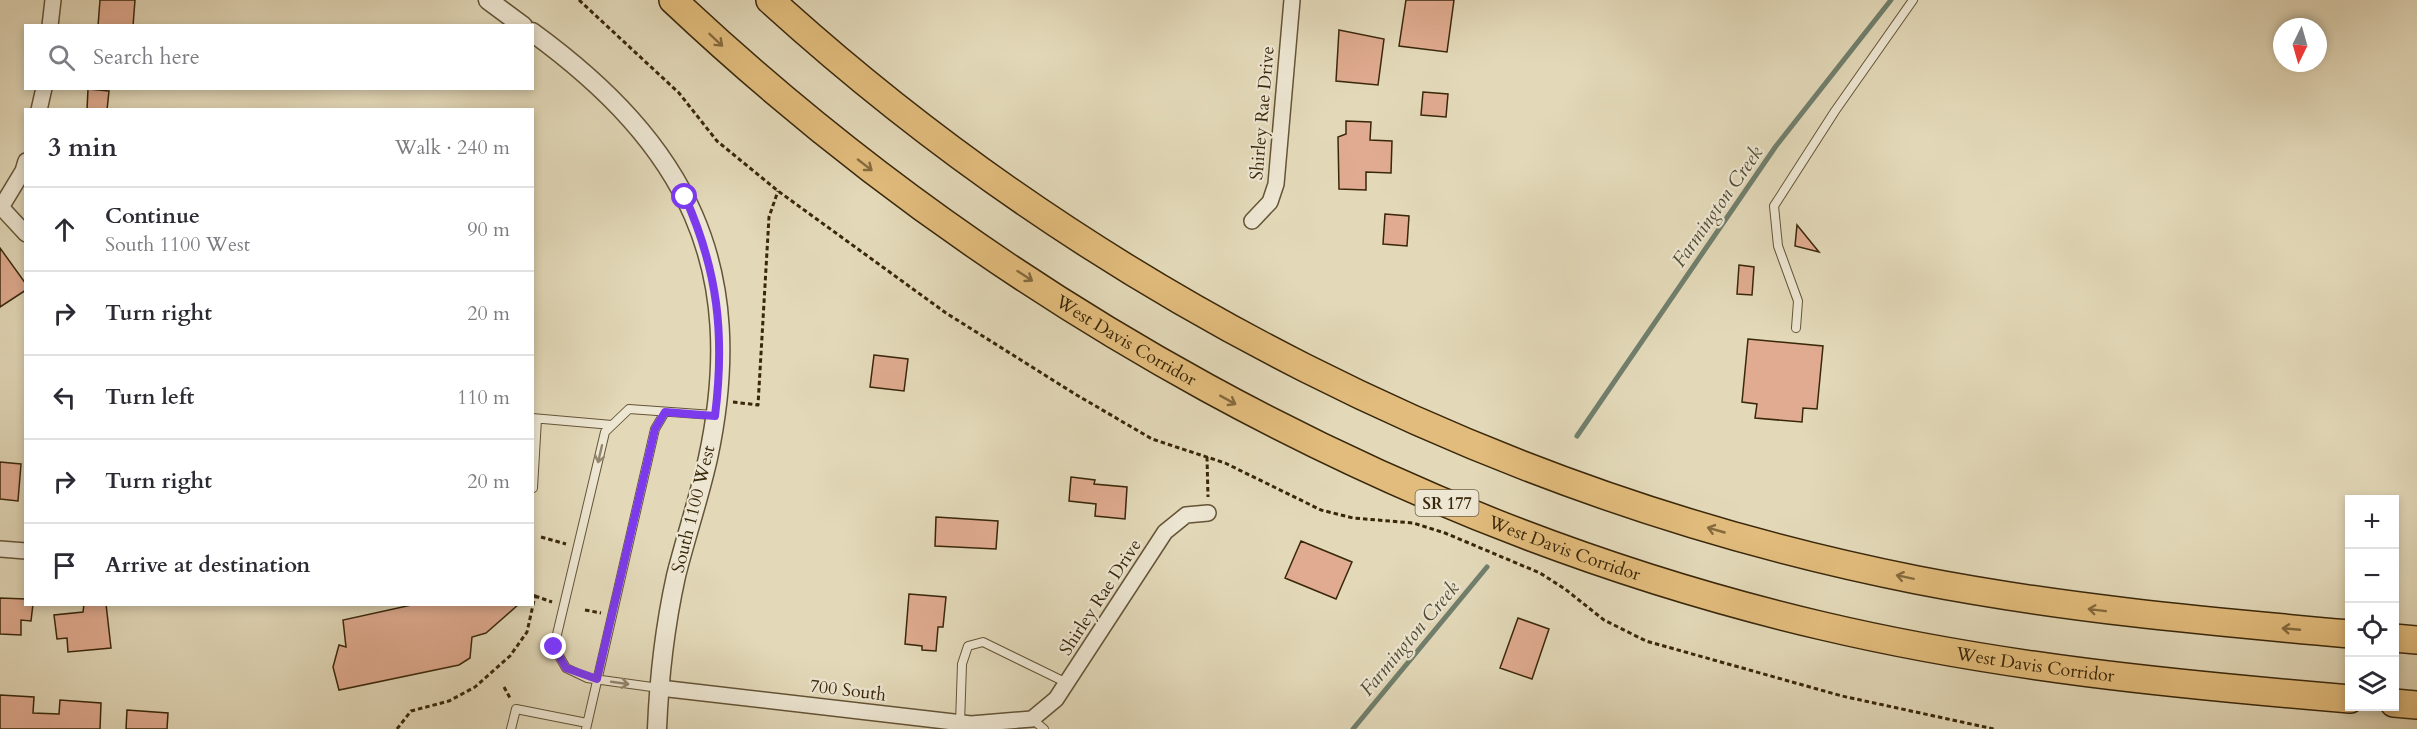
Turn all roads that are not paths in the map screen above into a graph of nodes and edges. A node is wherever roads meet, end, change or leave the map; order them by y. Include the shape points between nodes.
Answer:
1 (52, 0) edge
2 (488, 0) edge
3 (673, 0) edge
4 (770, 0) edge
5 (1292, 0) edge
6 (1913, 0) edge
7 (50, 24) edge
8 (520, 24) edge
9 (534, 34) edge
10 (44, 90) edge
11 (39, 108) edge
12 (24, 168) edge
13 (1, 208) edge
14 (1252, 221) dead end
15 (24, 232) edge
16 (1796, 328) dead end
17 (716, 407) junction
18 (665, 412) junction
19 (535, 418) edge
20 (612, 425) junction
21 (534, 453) edge
22 (1208, 513) road end
23 (0, 549) edge
24 (24, 551) edge
25 (2345, 634) edge
26 (2399, 638) edge
27 (2417, 640) edge
28 (597, 679) junction
29 (1067, 683) junction
30 (660, 688) junction
31 (2345, 699) edge
32 (2399, 704) edge
33 (2417, 705) edge
34 (1038, 724) edge
35 (967, 725) edge
36 (587, 726) edge
37 (511, 729) edge
38 (657, 729) edge

1 - 7 street
2 - 8 street
3 -> 31 highway, West Davis Corridor / SR 177 via 826,135 925,209 1025,276 1149,355 1246,410 1436,499 1642,575 1758,610 1855,633 2063,671
25 -> 4 highway via 2136,615 1912,579 1711,529 1526,465 1406,415 1287,358 1118,263 1015,196 913,120
5 - 14 street, Shirley Rae Drive via 1276,184 1270,202
6 - 16 lane via 1774,206 1778,246 1798,301
9 - 17 street, South 1100 West via 587,75 631,117 661,155 685,197 705,246 716,292 721,337
10 - 11 street
12 - 13 street
13 - 15 street
17 - 18 lane
17 - 30 street, South 1100 West via 706,466 676,578
18 - 20 lane via 628,409
18 - 28 lane via 655,429
19 - 20 lane
19 - 21 lane
20 -> 28 lane via 605,432 554,647 566,668
22 - 29 street, Shirley Rae Drive via 1186,515 1165,531
23 - 24 street
26 - 27 highway
28 -> 30 lane
28 - 36 lane
29 - 34 street, Shirley Rae Drive
29 - 35 lane via 983,642 968,646 962,664
30 - 35 street, 700 South
30 - 38 street, South 1100 West
32 - 33 highway
34 - 35 street, 700 South
36 - 37 lane via 516,709

